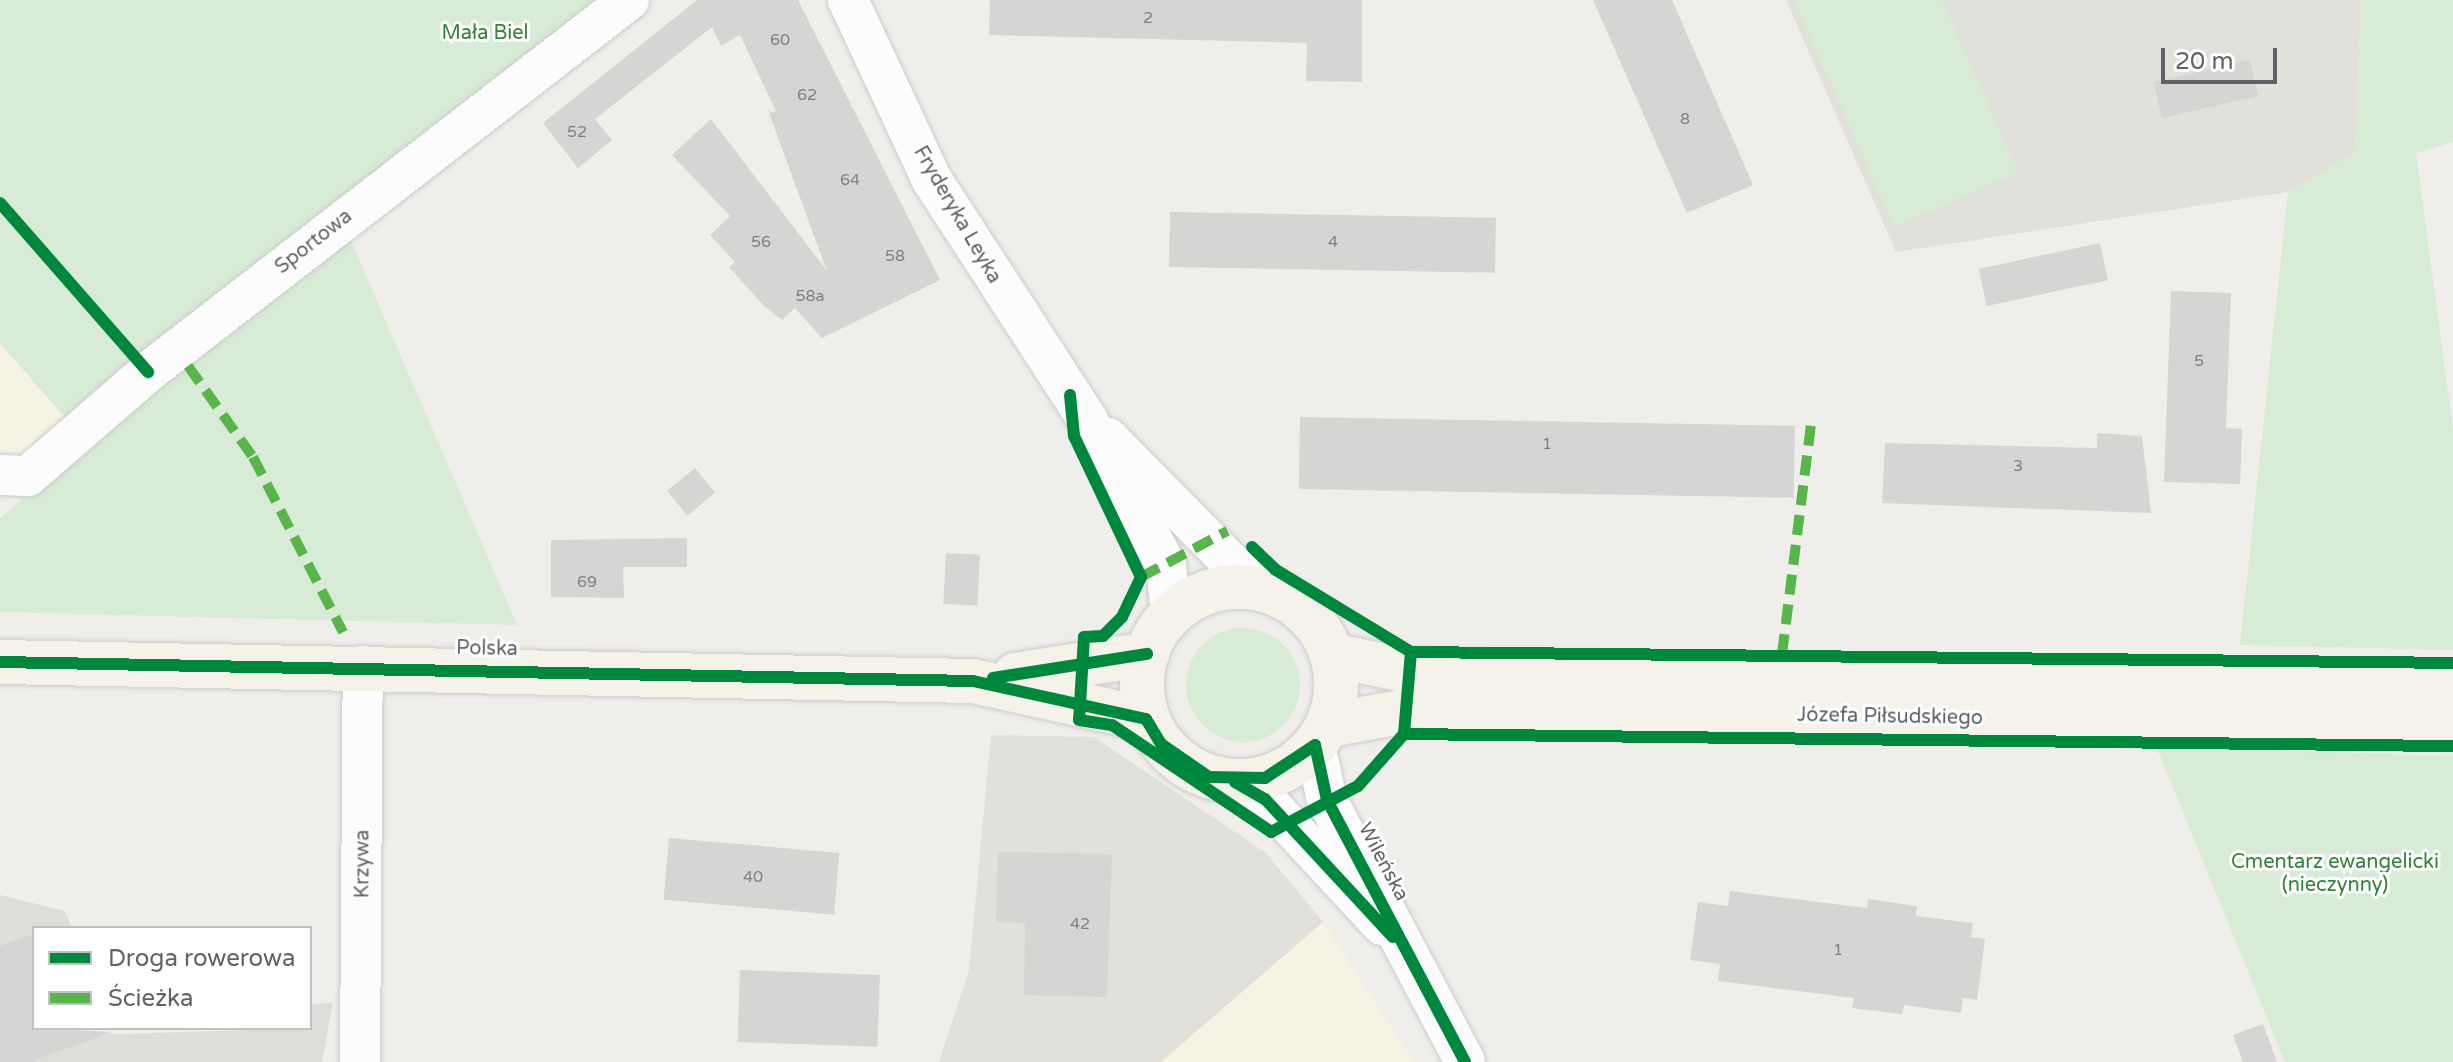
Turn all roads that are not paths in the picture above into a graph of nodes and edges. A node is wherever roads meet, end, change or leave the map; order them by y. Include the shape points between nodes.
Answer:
1 (629, 0) edge
2 (848, 0) edge
3 (1087, 419) junction
4 (0, 475) edge
5 (1255, 587) junction
6 (1171, 614) junction
7 (1147, 654) junction
8 (1332, 655) junction
9 (0, 662) edge
10 (363, 666) junction
11 (973, 681) junction
12 (2453, 690) edge
13 (1146, 719) junction
14 (2453, 727) edge
15 (1322, 735) junction
16 (1235, 782) junction
17 (1407, 951) junction
18 (360, 1062) edge
19 (1465, 1062) edge

1 - 4 street, Sportowa via 160,362 28,476
2 - 3 street, Fryderyka Leyka via 932,180
3 - 5 street, Fryderyka Leyka
3 - 6 street, Fryderyka Leyka via 1166,565
5 - 6 main road via 1209,590
5 - 8 main road via 1308,615
6 - 7 main road
7 - 11 main road, Polska
7 - 13 main road
8 - 12 main road, Józefa Piłsudskiego via 1408,671
8 - 15 main road via 1337,678
9 - 10 main road, Polska
10 - 11 main road, Polska
10 - 18 street, Krzywa
11 - 13 main road, Polska
13 - 16 main road via 1185,765
14 - 15 main road, Józefa Piłsudskiego via 1406,711
15 - 16 main road via 1279,773
15 - 17 street, Wileńska via 1327,800
16 - 17 street, Wileńska via 1265,799
17 - 19 street, Wileńska

